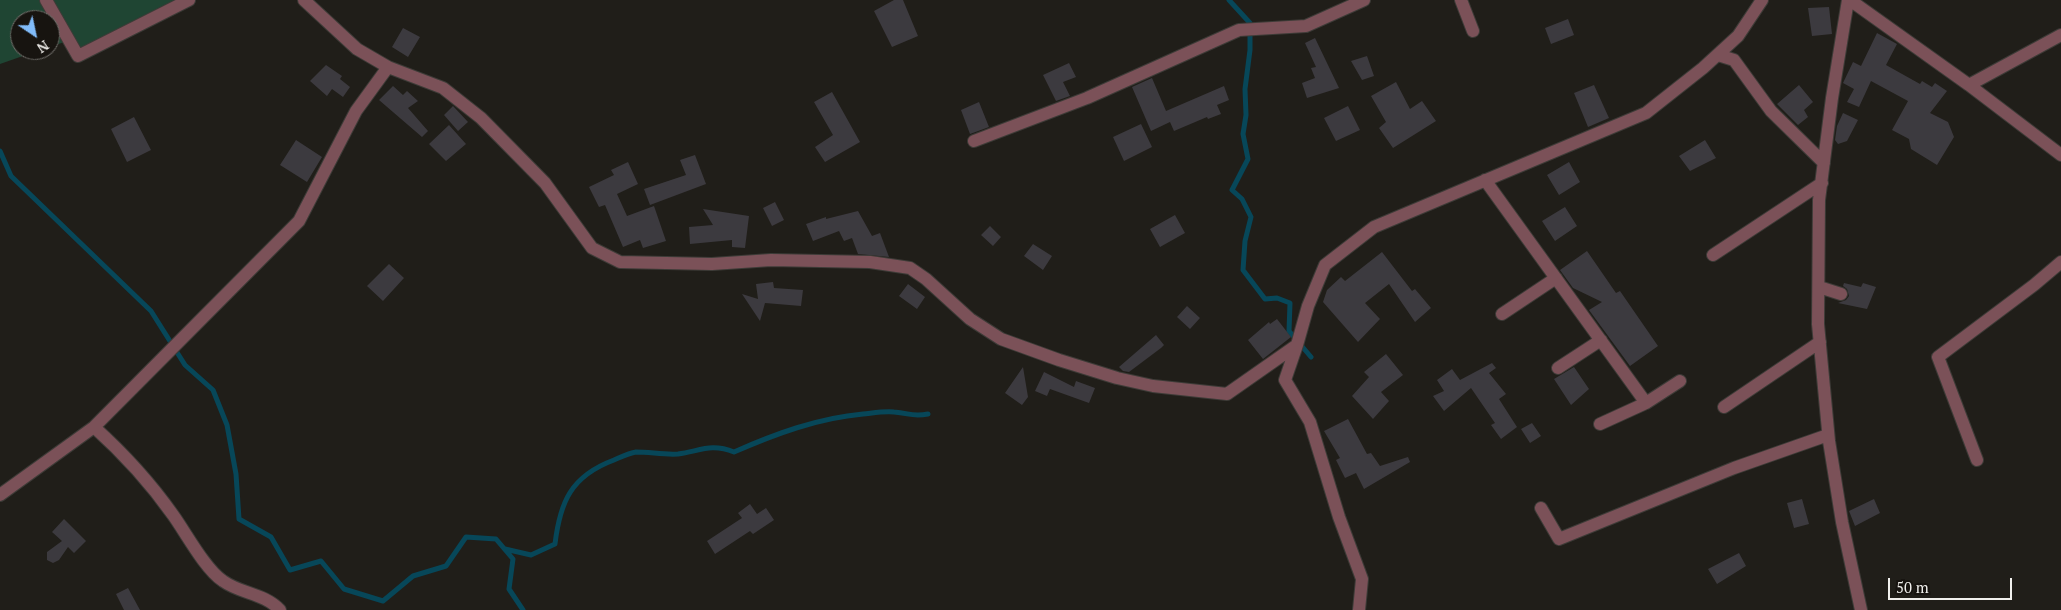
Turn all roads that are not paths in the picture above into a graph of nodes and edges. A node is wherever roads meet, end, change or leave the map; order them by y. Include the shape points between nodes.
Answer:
1 (46, 0) edge
2 (189, 0) edge
3 (304, 0) edge
4 (1364, 0) edge
5 (1461, 0) edge
6 (1762, 0) edge
7 (1849, 0) edge
8 (1473, 31) dead end
9 (2061, 35) edge
10 (1718, 55) junction
11 (388, 67) junction
12 (1969, 85) junction
13 (974, 141) dead end
14 (2061, 156) edge
15 (1824, 164) junction
16 (1485, 180) junction
17 (1822, 183) junction
18 (1712, 255) dead end
19 (2061, 262) edge
20 (1556, 278) junction
21 (1818, 287) junction
22 (1840, 294) dead end
23 (1502, 314) dead end
24 (1601, 340) junction
25 (1820, 342) junction
26 (1296, 345) junction
27 (1558, 368) dead end
28 (1680, 381) dead end
29 (1646, 403) junction
30 (1724, 407) dead end
31 (1600, 424) dead end
32 (94, 427) junction
33 (1828, 435) junction
34 (1977, 460) dead end
35 (0, 495) edge
36 (1541, 508) dead end
37 (280, 610) edge
38 (1359, 610) edge
39 (1861, 610) edge

1 - 2 street via 78,56
3 - 11 street via 357,49
4 - 13 street via 1306,26 1239,30 1087,98
5 - 8 street
6 - 10 street via 1738,36
7 - 12 street
7 - 15 street
9 - 12 street
10 - 15 street via 1734,60 1771,111
10 - 16 street via 1646,114
11 - 26 street via 443,88 481,118 545,183 592,248 620,262 870,262 910,268 970,320 1001,339 1059,360 1153,386 1227,394
11 - 32 street via 356,112 299,221
12 - 14 street
15 - 17 street
16 - 20 street
16 - 26 street via 1374,227 1325,265
17 - 18 street
17 - 21 street
19 - 34 street via 1938,357
20 - 23 street
20 - 24 street
21 - 22 street
21 - 25 street
24 - 27 street
24 - 29 street
25 - 30 street
25 - 33 street
26 - 38 street via 1285,380 1310,422 1362,579
28 - 29 street
29 - 31 street
32 - 35 street
32 - 37 street via 132,462 223,581 271,600
33 - 36 street via 1734,468 1558,539
33 - 39 street

